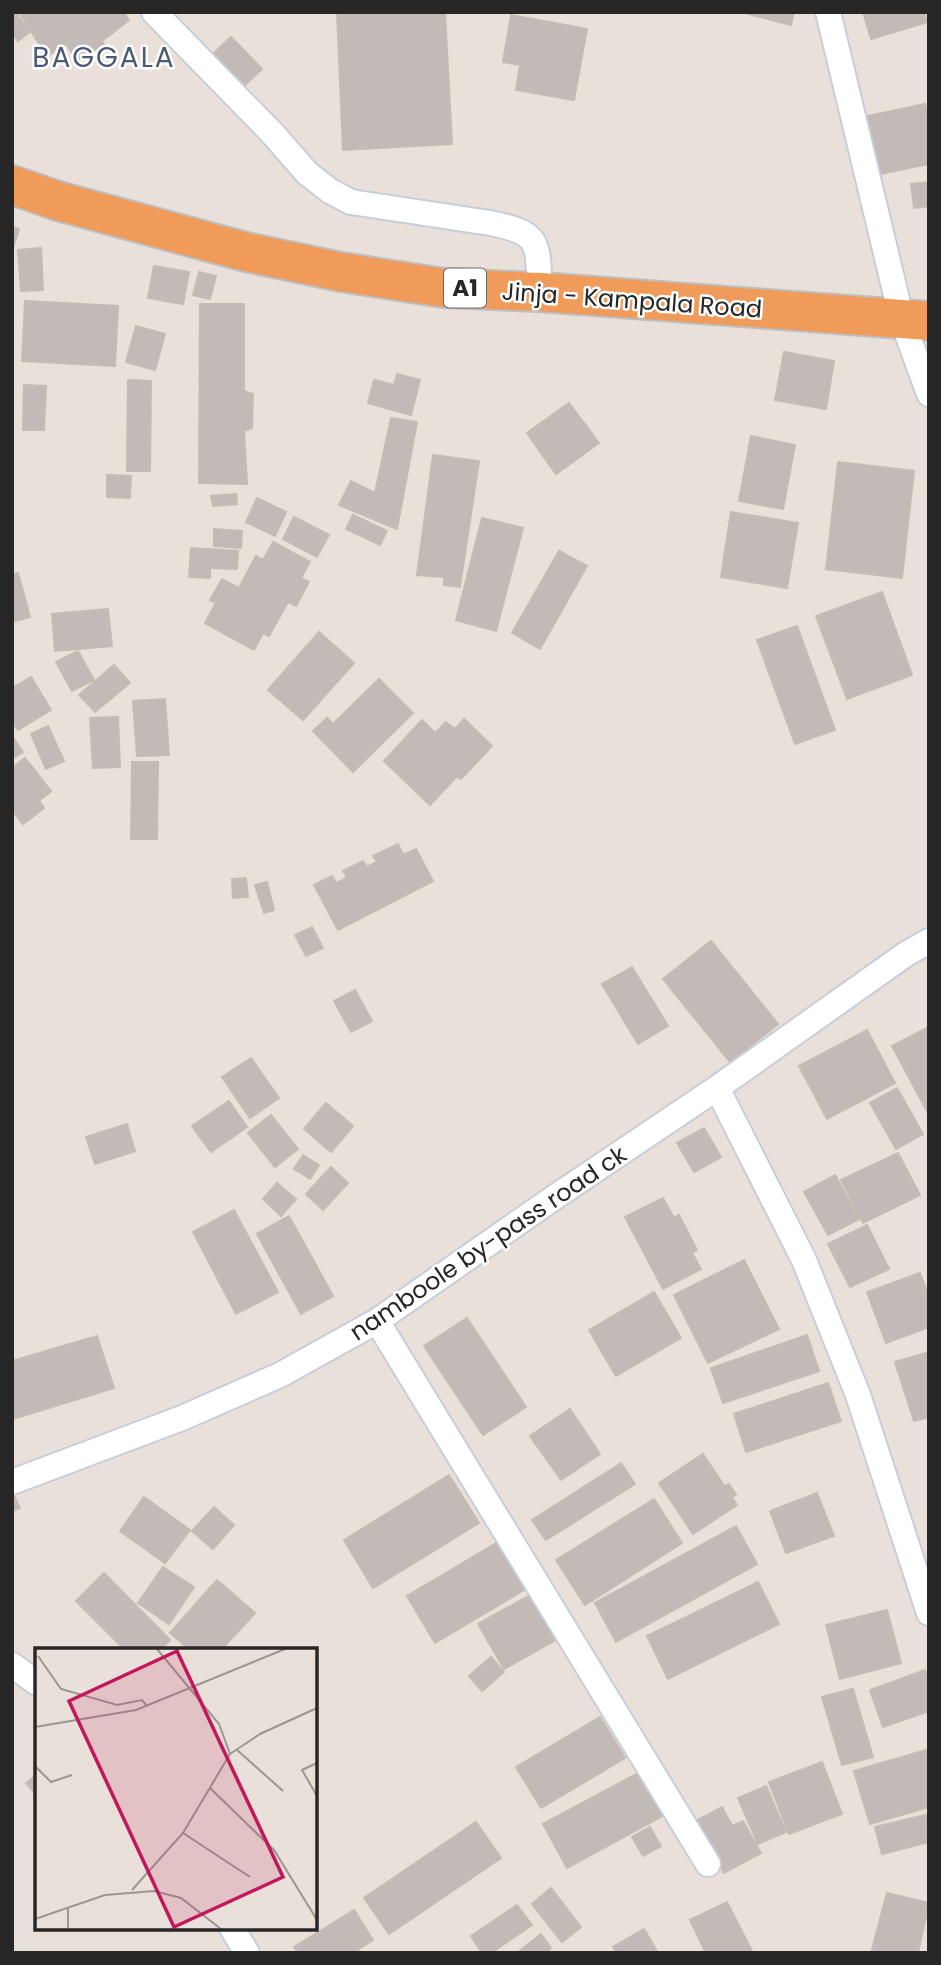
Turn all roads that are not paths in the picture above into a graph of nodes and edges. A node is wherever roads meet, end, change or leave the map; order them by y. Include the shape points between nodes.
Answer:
1 (154, 12) edge
2 (828, 12) edge
3 (12, 186) edge
4 (540, 292) junction
5 (916, 321) edge
6 (929, 394) edge
7 (929, 941) edge
8 (717, 1088) junction
9 (377, 1321) junction
10 (12, 1482) edge
11 (929, 1613) edge
12 (12, 1665) edge
13 (35, 1682) edge
14 (708, 1864) dead end
15 (233, 1930) edge
16 (247, 1953) edge

1 - 4 street via 307,173 330,191 351,202 490,223 526,233 537,246
2 - 5 street
3 - 4 highway, Jinja - Kampala Road / A1 via 232,248 341,272 444,288
4 - 5 highway, Jinja - Kampala Road / A1
5 - 6 street
7 - 8 street, namboole by-pass road ck
8 - 9 street, namboole by-pass road ck
8 - 11 street via 804,1260 858,1395
9 - 10 street, namboole by-pass road ck via 268,1381
9 - 14 street
12 - 13 street
15 - 16 street

